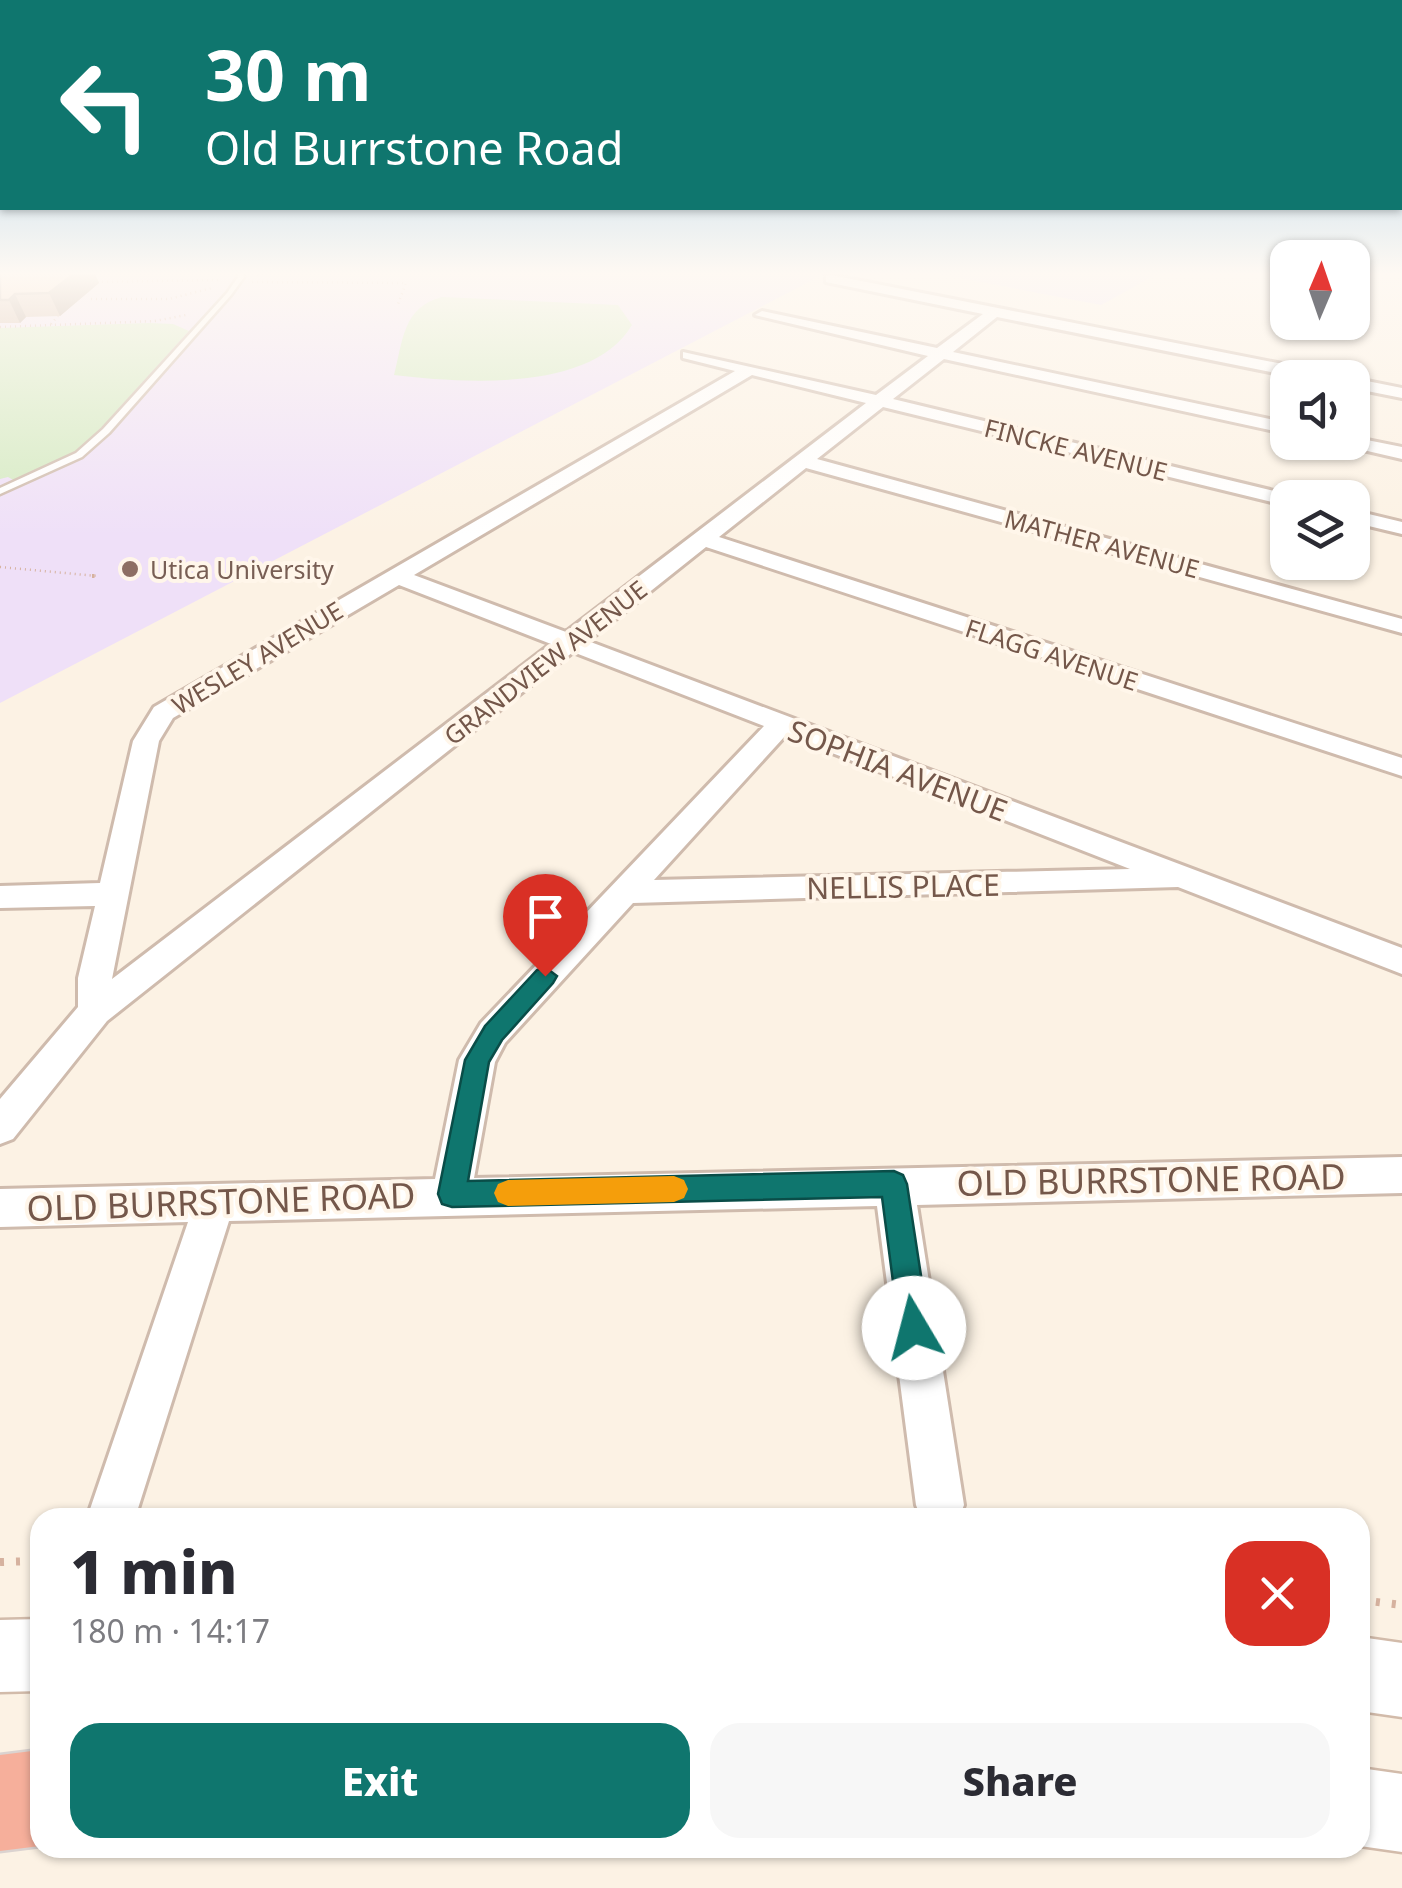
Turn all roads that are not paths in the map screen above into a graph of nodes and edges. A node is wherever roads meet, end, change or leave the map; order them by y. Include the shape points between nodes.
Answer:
1 (170, 360) edge
2 (709, 360) edge
3 (931, 360) edge
4 (973, 360) edge
5 (1236, 360) edge
6 (1270, 367) edge
7 (749, 370) junction
8 (1370, 386) edge
9 (1402, 392) edge
10 (878, 401) junction
11 (1270, 424) edge
12 (1370, 446) edge
13 (1402, 453) edge
14 (802, 461) junction
15 (0, 491) edge
16 (1270, 496) edge
17 (1370, 520) edge
18 (1402, 528) edge
19 (703, 539) junction
20 (394, 575) junction
21 (1402, 626) edge
22 (568, 643) junction
23 (780, 725) junction
24 (1402, 767) edge
25 (1184, 878) junction
26 (623, 892) junction
27 (115, 894) junction
28 (0, 898) edge
29 (1402, 962) edge
30 (95, 1011) junction
31 (0, 1127) edge
32 (1400, 1176) edge
33 (894, 1184) junction
34 (452, 1194) junction
35 (214, 1201) junction
36 (0, 1208) edge
37 (940, 1504) dead end
38 (114, 1508) edge
39 (30, 1655) edge
40 (0, 1656) edge
41 (1370, 1675) edge
42 (1402, 1680) edge
43 (0, 1770) edge
44 (30, 1770) edge
45 (30, 1800) edge
46 (0, 1804) edge
47 (1370, 1808) edge
48 (1402, 1813) edge

1 - 15 lane via 79,454
2 - 7 street, FINCKE AVENUE
3 - 10 street, GRANDVIEW AVENUE
4 - 11 street
5 - 6 street
7 - 10 street, FINCKE AVENUE
7 - 20 street, WESLEY AVENUE
8 - 9 street
10 - 14 street, GRANDVIEW AVENUE
10 - 16 street, FINCKE AVENUE
12 - 13 street
14 - 19 street, GRANDVIEW AVENUE
14 - 21 street, MATHER AVENUE
17 - 18 street
19 - 22 street, GRANDVIEW AVENUE
19 - 24 street, FLAGG AVENUE
20 - 22 street, SOPHIA AVENUE
20 - 27 street, WESLEY AVENUE via 163,713 146,741
22 - 23 street, SOPHIA AVENUE
22 - 30 street, GRANDVIEW AVENUE
23 - 25 street, SOPHIA AVENUE
23 - 26 street
25 - 26 street, NELLIS PLACE
25 - 29 street, SOPHIA AVENUE
26 - 34 street via 493,1033 477,1060
27 - 28 street
27 - 30 street, WESLEY AVENUE via 95,978
30 - 31 street
32 - 33 street, OLD BURRSTONE ROAD
33 - 34 street, OLD BURRSTONE ROAD
33 - 37 street
34 - 35 street, OLD BURRSTONE ROAD
35 - 36 street, OLD BURRSTONE ROAD
35 - 38 street
39 - 40 street
41 - 42 street
43 - 44 street
45 - 46 highway
47 - 48 street

